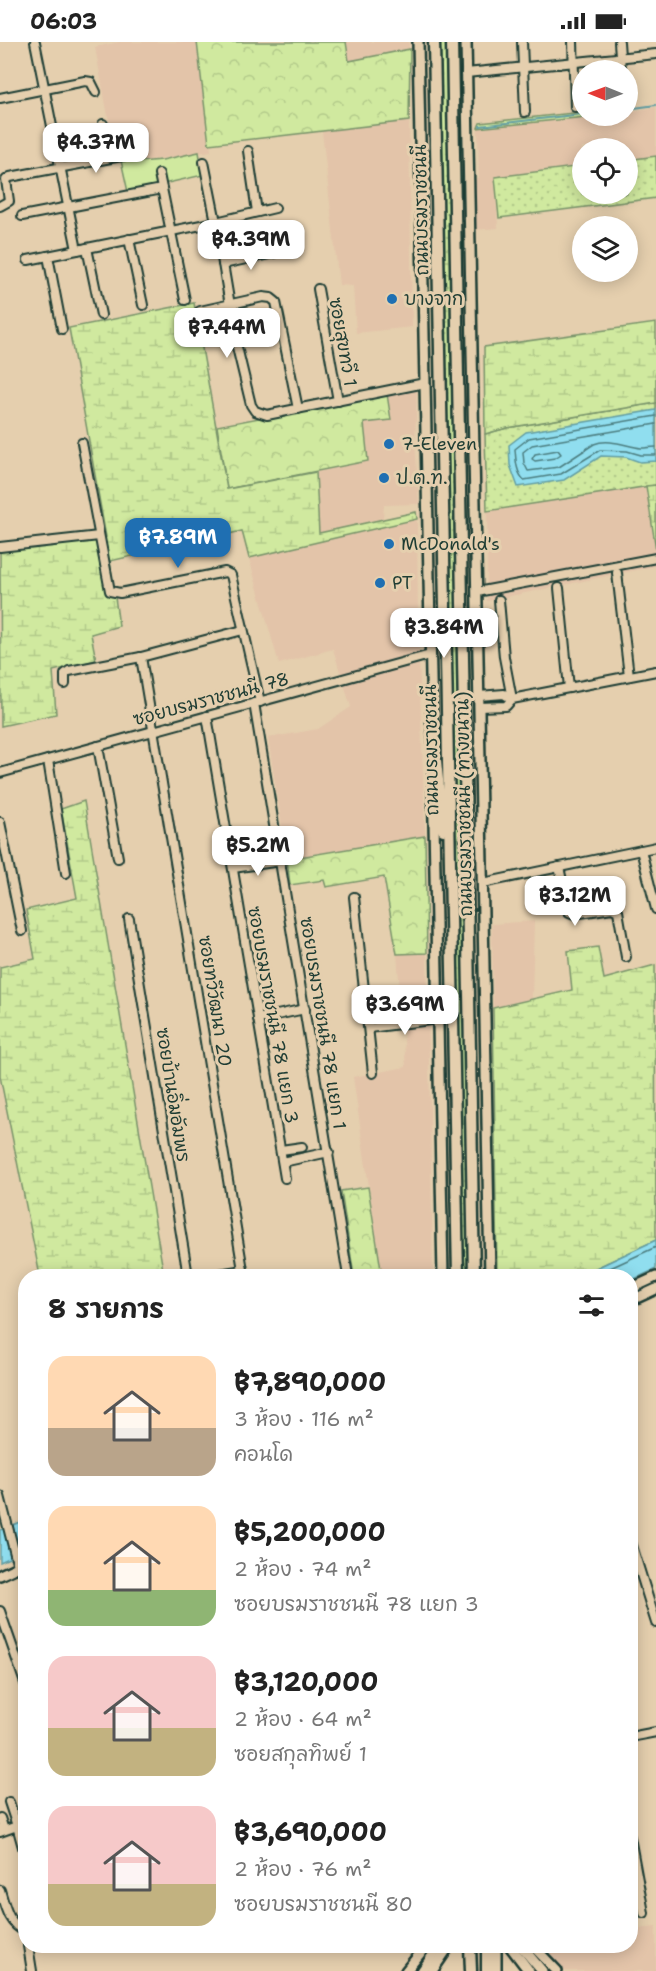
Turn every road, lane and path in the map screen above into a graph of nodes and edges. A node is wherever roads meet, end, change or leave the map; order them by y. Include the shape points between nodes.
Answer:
1 (35, 42) edge
2 (418, 42) edge
3 (434, 42) edge
4 (452, 42) edge
5 (466, 42) edge
6 (522, 42) edge
7 (573, 42) edge
8 (619, 42) edge
9 (656, 54) edge
10 (620, 58) junction
11 (574, 60) edge
12 (597, 60) edge
13 (572, 62) edge
14 (523, 68) junction
15 (466, 73) junction
16 (44, 89) junction
17 (96, 92) dead end
18 (0, 98) edge
19 (525, 112) dead end
20 (103, 124) dead end
21 (248, 151) dead end
22 (128, 155) dead end
23 (110, 158) junction
24 (204, 162) dead end
25 (60, 168) junction
26 (159, 174) dead end
27 (162, 189) junction
28 (0, 206) edge
29 (68, 207) junction
30 (275, 208) dead end
31 (257, 212) junction
32 (22, 216) dead end
33 (216, 222) junction
34 (172, 231) junction
35 (129, 240) junction
36 (87, 248) junction
37 (77, 250) junction
38 (274, 253) dead end
39 (48, 256) junction
40 (28, 260) dead end
41 (223, 264) junction
42 (318, 289) dead end
43 (185, 300) dead end
44 (229, 304) junction
45 (143, 305) dead end
46 (200, 311) dead end
47 (101, 315) dead end
48 (62, 329) dead end
49 (425, 383) junction
50 (338, 401) junction
51 (298, 409) junction
52 (82, 444) dead end
53 (99, 536) junction
54 (0, 547) edge
55 (656, 558) edge
56 (617, 573) dead end
57 (559, 588) dead end
58 (477, 592) junction
59 (499, 600) dead end
60 (243, 630) junction
61 (430, 654) junction
62 (141, 657) junction
63 (656, 671) edge
64 (629, 676) junction
65 (65, 684) dead end
66 (569, 688) junction
67 (479, 696) junction
68 (512, 699) junction
69 (257, 703) junction
70 (479, 707) junction
71 (207, 716) junction
72 (432, 720) junction
73 (155, 730) junction
74 (98, 746) junction
75 (48, 760) junction
76 (0, 773) edge
77 (0, 822) edge
78 (656, 847) edge
79 (641, 850) junction
80 (118, 858) dead end
81 (280, 861) junction
82 (559, 867) junction
83 (232, 868) junction
84 (66, 873) dead end
85 (483, 883) junction
86 (654, 891) edge
87 (451, 893) junction
88 (354, 897) dead end
89 (656, 909) edge
90 (129, 919) dead end
91 (22, 931) dead end
92 (626, 957) dead end
93 (305, 1009) junction
94 (258, 1019) junction
95 (438, 1019) junction
96 (369, 1028) junction
97 (373, 1073) dead end
98 (302, 1147) dead end
99 (280, 1150) junction
100 (329, 1152) junction
101 (283, 1161) junction
102 (285, 1178) dead end
103 (187, 1269) edge
104 (242, 1269) edge
105 (347, 1269) edge
106 (443, 1269) edge
107 (458, 1269) edge
108 (474, 1269) edge
109 (490, 1269) edge
110 (656, 1277) edge
111 (638, 1285) edge
112 (656, 1289) edge
113 (638, 1297) edge
114 (0, 1496) edge
115 (18, 1560) edge
116 (638, 1565) edge
117 (18, 1566) edge
118 (0, 1575) edge
119 (0, 1611) edge
120 (656, 1623) edge
121 (18, 1663) edge
122 (656, 1732) edge
123 (638, 1735) edge
124 (9, 1802) dead end
125 (0, 1818) edge
126 (17, 1826) junction
127 (18, 1830) edge
128 (2, 1831) edge
129 (638, 1880) edge
130 (0, 1890) edge
131 (3, 1910) edge
132 (644, 1912) dead end
133 (18, 1929) edge
134 (29, 1953) edge
135 (420, 1953) edge
136 (435, 1953) edge
137 (444, 1953) edge
138 (470, 1953) edge
139 (487, 1953) edge
140 (496, 1953) edge
141 (515, 1953) edge
142 (527, 1953) edge
143 (540, 1953) edge
144 (32, 1971) edge
145 (406, 1971) edge
146 (422, 1971) edge
147 (432, 1971) edge
148 (471, 1971) edge
149 (487, 1971) edge
150 (496, 1971) edge
151 (529, 1971) edge
152 (542, 1971) edge
153 (557, 1971) edge

1 - 16 street
2 - 49 main road, ถนนบรมราชชนนี (ทางขนาน)
3 - 87 highway, ถนนบรมราชชนนี
4 - 108 highway, ถนนบรมราชชนนี
5 - 15 main road, ถนนบรมราชชนนี (ทางขนาน)
6 - 14 street
7 - 11 street
8 - 10 street
9 - 10 street
10 - 12 street
13 - 14 street
14 - 15 street
14 - 19 street
15 - 58 main road, ถนนบรมราชชนนี (ทางขนาน)
16 - 17 street via 85,81 91,82
16 - 18 street
16 - 25 street
20 - 23 street
21 - 31 street
22 - 23 street
23 - 25 street
24 - 33 street
25 - 28 street via 8,178 9,201
25 - 29 street
26 - 27 street
27 - 29 street
27 - 34 street
29 - 32 street
29 - 37 street
30 - 31 street
31 - 33 street
33 - 34 street
33 - 41 street
34 - 35 street
34 - 43 street
35 - 36 street
35 - 45 street
36 - 37 street
36 - 47 street
37 - 39 street
38 - 41 street
39 - 40 street
39 - 48 street
41 - 44 street
42 - 50 street, ซอยสุขทวี 1
44 - 46 street
44 - 51 street via 251,405 267,415
44 - 51 street via 263,297 276,302
49 - 50 street
49 - 61 main road, ถนนบรมราชชนนี (ทางขนาน)
50 - 51 street
52 - 53 street
53 - 54 street
53 - 60 street, ซอยบรมราชชนนี 78 แยก 1 via 110,591 120,594 225,572 231,575
55 - 58 street
56 - 64 street
57 - 66 street
58 - 67 main road, ถนนบรมราชชนนี (ทางขนาน)
59 - 68 street
60 - 62 street
60 - 69 street, ซอยบรมราชชนนี 78 แยก 1
61 - 69 street, ซอยบรมราชชนนี 78
61 - 72 main road, ถนนบรมราชชนนี (ทางขนาน)
62 - 65 street via 69,671
62 - 73 street, ซอยทวีวัฒนา 20
63 - 64 street
64 - 66 street
66 - 68 street
67 - 68 street via 504,694
67 - 70 main road, ถนนบรมราชชนนี (ทางขนาน)
68 - 70 street via 506,706
69 - 71 street, ซอยบรมราชชนนี 78
69 - 81 street, ซอยบรมราชชนนี 78 แยก 1
70 - 85 main road, ถนนบรมราชชนนี (ทางขนาน)
71 - 73 street, ซอยบรมราชชนนี 78
71 - 83 street, ซอยบรมราชชนนี 78 แยก 3
72 - 87 highway
72 - 95 main road, ถนนบรมราชชนนี (ทางขนาน)
73 - 74 street, ซอยบรมราชชนนี 78
73 - 104 street, ซอยทวีวัฒนา 20
74 - 75 street, ซอยบรมราชชนนี 78
74 - 80 street
75 - 76 street, ซอยบรมราชชนนี 78
75 - 84 street
77 - 91 street
78 - 79 street
79 - 82 street
79 - 86 street
81 - 83 street
81 - 93 street, ซอยบรมราชชนนี 78 แยก 1
82 - 85 street
82 - 92 street via 569,912 612,908 618,911
83 - 94 street, ซอยบรมราชชนนี 78 แยก 3
85 - 109 main road, ถนนบรมราชชนนี (ทางขนาน)
86 - 89 street
87 - 107 highway, ถนนบรมราชชนนี
88 - 96 street
90 - 103 street, ซอยบ้านอิ่มอัมพร
93 - 94 street
93 - 100 street, ซอยบรมราชชนนี 78 แยก 1
94 - 99 street, ซอยบรมราชชนนี 78 แยก 3
95 - 96 street
95 - 106 main road, ถนนบรมราชชนนี (ทางขนาน)
96 - 97 street
98 - 99 street
99 - 101 street, ซอยบรมราชชนนี 78 แยก 3
100 - 101 street
100 - 105 street, ซอยบรมราชชนนี 78 แยก 1
101 - 102 street, ซอยบรมราชชนนี 78 แยก 3
110 - 111 main road
112 - 113 main road
114 - 115 street
116 - 120 street
117 - 118 main road
119 - 121 street
122 - 123 street
124 - 126 street
125 - 128 street
126 - 127 street
126 - 128 street
129 - 132 street
130 - 131 street
131 - 133 street
134 - 144 street
135 - 145 main road
136 - 146 main road
137 - 147 main road
138 - 148 highway
139 - 149 highway
140 - 150 main road
141 - 151 main road
142 - 152 main road
143 - 153 main road

